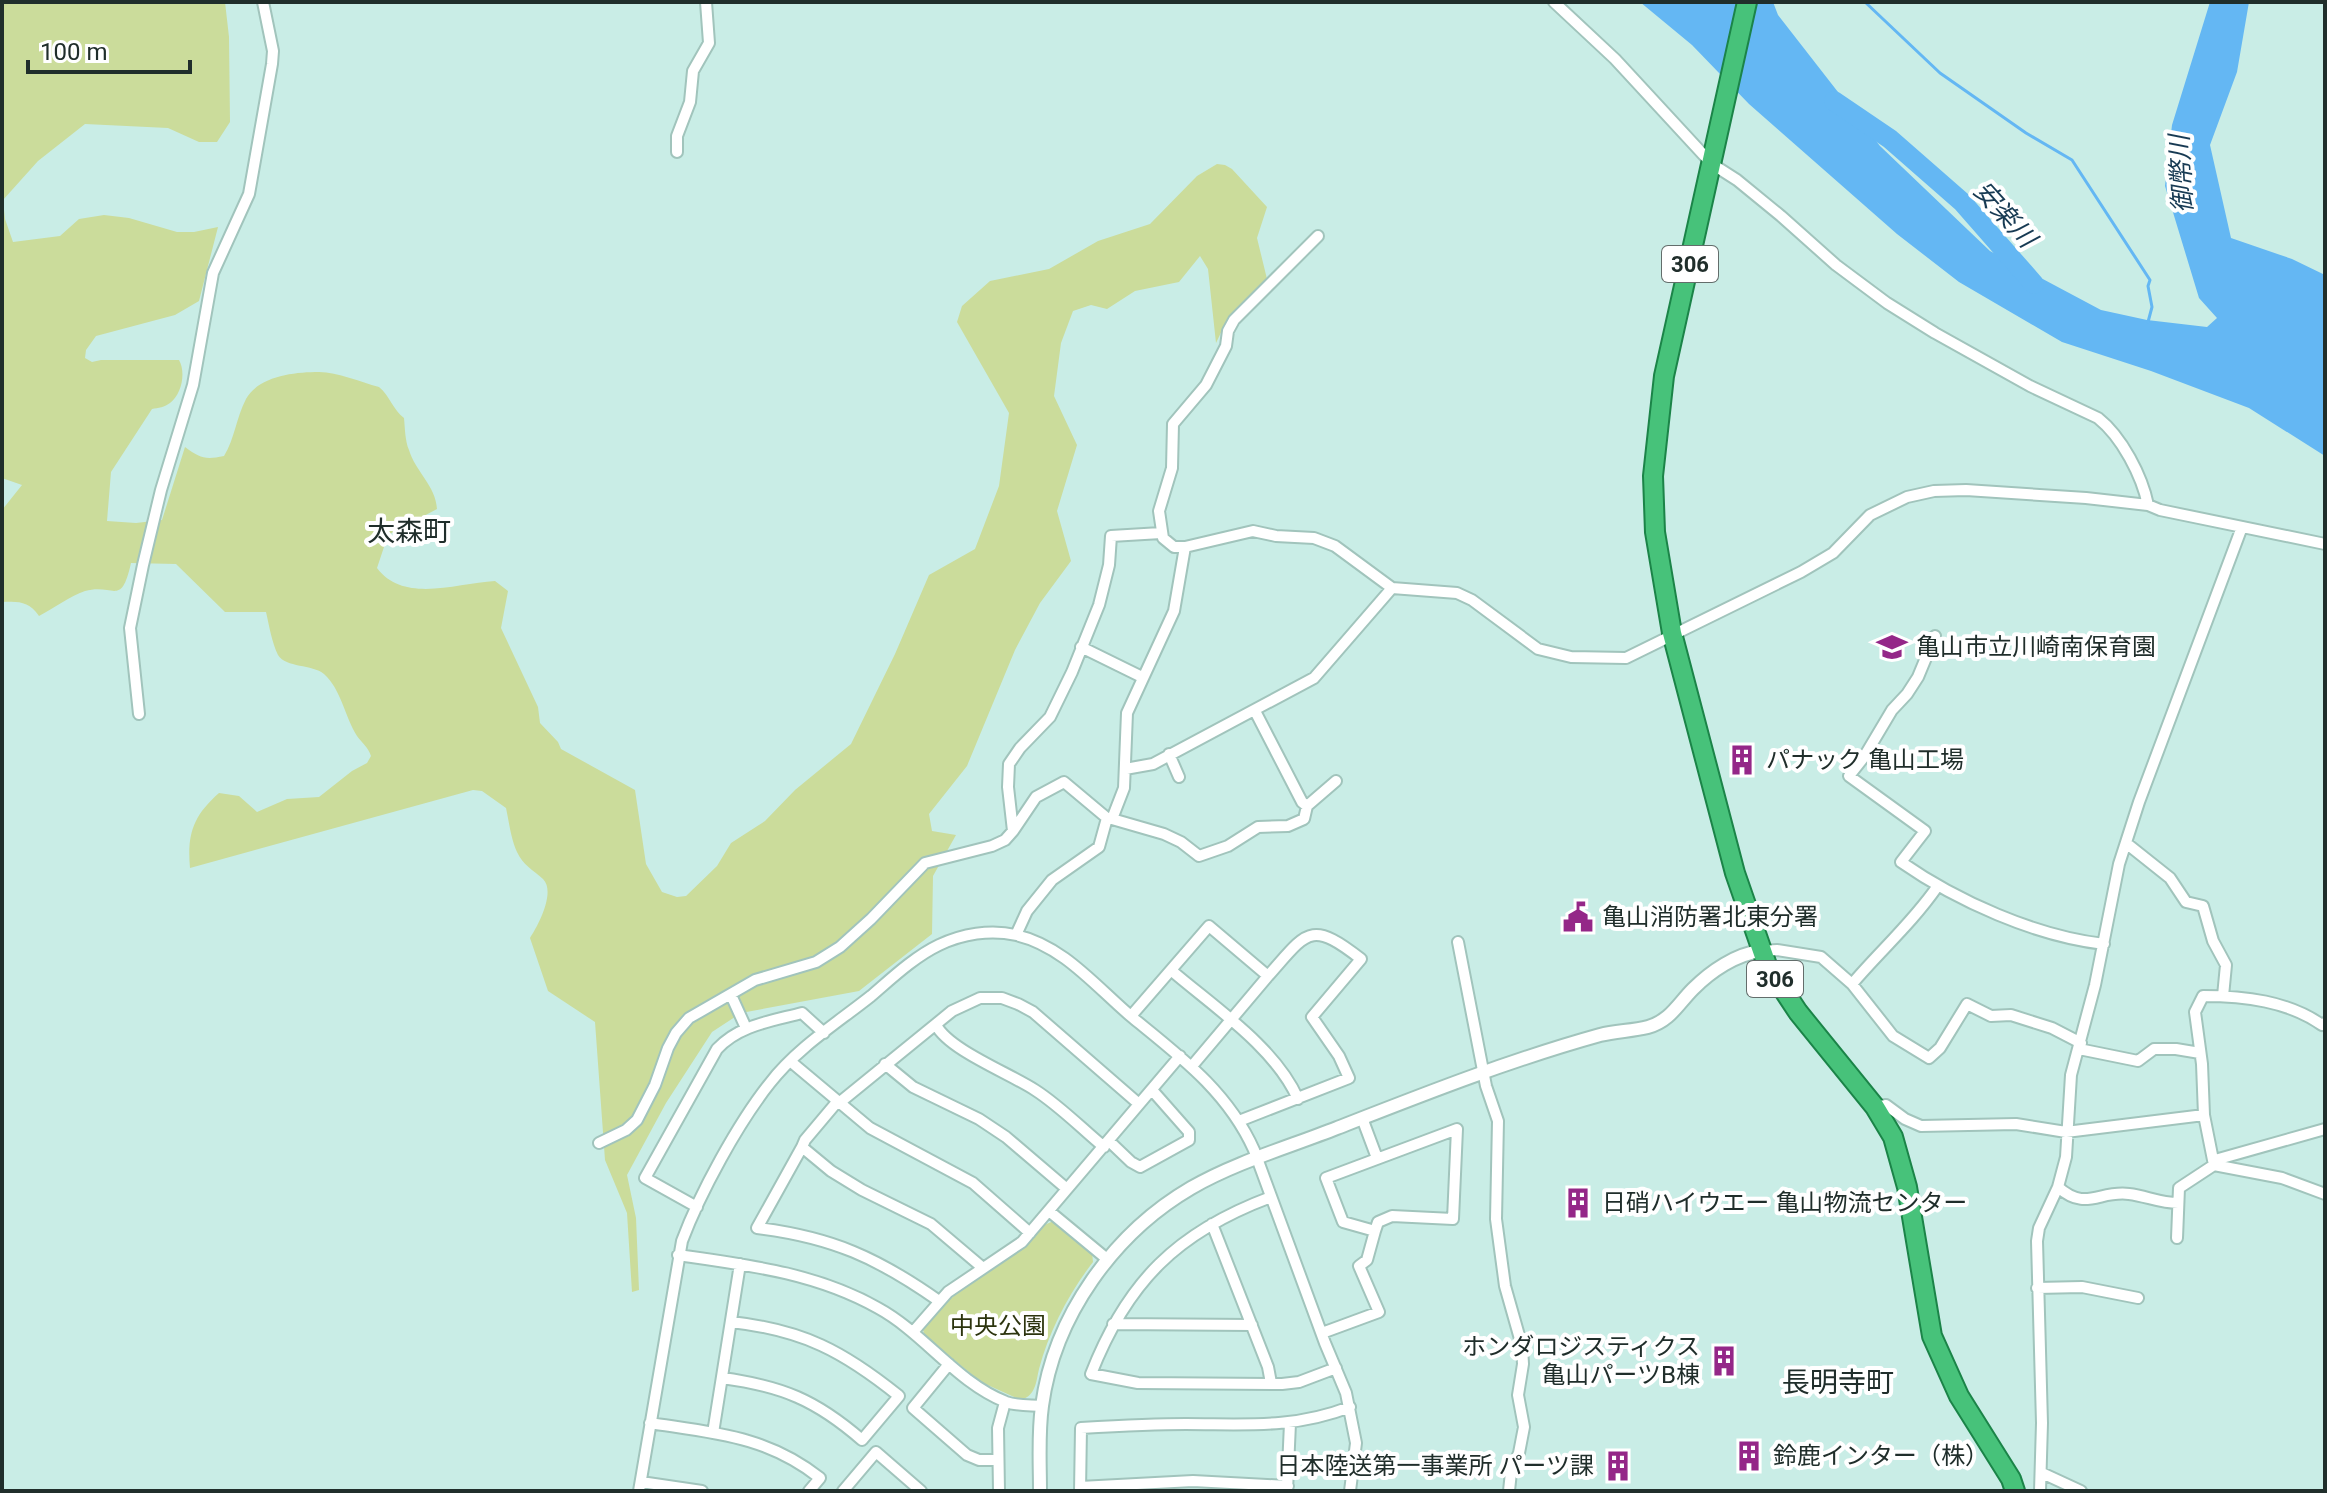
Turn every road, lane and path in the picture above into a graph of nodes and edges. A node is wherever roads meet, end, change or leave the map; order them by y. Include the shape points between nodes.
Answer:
1 (263, 2) edge
2 (706, 2) edge
3 (1554, 2) edge
4 (1747, 2) edge
5 (677, 152) dead end
6 (1713, 158) junction
7 (1318, 236) dead end
8 (2148, 505) junction
9 (2242, 527) junction
10 (1161, 533) junction
11 (2325, 544) edge
12 (1185, 547) junction
13 (1392, 588) junction
14 (1672, 633) junction
15 (1935, 636) dead end
16 (1081, 647) junction
17 (1142, 677) junction
18 (1255, 711) junction
19 (139, 714) dead end
20 (1169, 754) junction
21 (1125, 769) junction
22 (1179, 777) dead end
23 (1336, 781) dead end
24 (1307, 806) junction
25 (1110, 818) junction
26 (1013, 831) junction
27 (2126, 843) junction
28 (1937, 887) junction
29 (1016, 935) junction
30 (1458, 942) dead end
31 (2104, 944) junction
32 (1761, 951) junction
33 (1172, 971) junction
34 (1268, 976) junction
35 (1852, 984) junction
36 (731, 995) junction
37 (2223, 996) junction
38 (1131, 1016) junction
39 (1231, 1022) junction
40 (2325, 1023) edge
41 (936, 1025) junction
42 (746, 1028) junction
43 (824, 1033) junction
44 (2080, 1046) junction
45 (2200, 1053) junction
46 (1180, 1056) junction
47 (790, 1061) junction
48 (885, 1064) junction
49 (1192, 1066) junction
50 (1484, 1071) junction
51 (1152, 1090) junction
52 (1298, 1099) junction
53 (838, 1103) junction
54 (1139, 1104) junction
55 (1875, 1107) junction
56 (2204, 1115) junction
57 (1362, 1118) junction
58 (1239, 1121) junction
59 (2325, 1129) edge
60 (2066, 1132) junction
61 (599, 1143) dead end
62 (1106, 1144) junction
63 (802, 1147) junction
64 (1377, 1158) junction
65 (1257, 1159) junction
66 (2214, 1162) junction
67 (2058, 1187) junction
68 (1067, 1189) junction
69 (2325, 1194) edge
70 (1271, 1197) junction
71 (2178, 1203) junction
72 (697, 1207) junction
73 (1049, 1211) junction
74 (1212, 1224) junction
75 (1375, 1231) junction
76 (1030, 1233) junction
77 (2177, 1238) dead end
78 (678, 1255) junction
79 (1107, 1259) junction
80 (740, 1264) junction
81 (983, 1268) junction
82 (2037, 1288) junction
83 (2138, 1298) dead end
84 (939, 1301) junction
85 (731, 1322) junction
86 (1113, 1324) junction
87 (1252, 1325) junction
88 (913, 1332) junction
89 (1322, 1333) junction
90 (949, 1364) junction
91 (1336, 1368) junction
92 (722, 1378) junction
93 (1271, 1383) junction
94 (1005, 1402) junction
95 (1042, 1406) junction
96 (1350, 1407) junction
97 (650, 1423) junction
98 (1290, 1423) junction
99 (713, 1433) junction
100 (998, 1460) junction
101 (2042, 1473) junction
102 (640, 1486) edge
103 (1080, 1489) edge
104 (1287, 1489) edge
105 (702, 1491) edge
106 (809, 1491) edge
107 (843, 1491) edge
108 (921, 1491) edge
109 (999, 1491) edge
110 (1040, 1491) edge
111 (1350, 1491) edge
112 (1509, 1491) edge
113 (2015, 1491) edge
114 (2040, 1491) edge
115 (2081, 1491) edge

1 - 19 street via 273,51 249,194 213,273 193,385 161,490 130,628
2 - 5 street via 709,43 693,71
3 - 6 street
4 - 6 highway, 306
6 - 8 street via 1887,303 1986,362 2098,418 2126,455
6 - 14 highway, 306 via 1658,418 1655,532
7 - 10 street via 1234,320 1206,385 1173,424 1172,468 1159,511
8 - 9 street
8 - 14 street via 1966,490 1907,497 1870,515 1833,553 1814,564
9 - 11 street
9 - 27 street
10 - 12 street via 1174,547
10 - 16 street via 1111,536 1107,578
12 - 13 street via 1253,531 1314,538 1335,546
12 - 17 street via 1174,611
13 - 14 street via 1457,593 1538,649 1571,657 1626,658
13 - 18 street via 1314,678
14 - 32 highway, 306 via 1735,873
15 - 28 street via 1918,677 1849,776 1925,831 1901,862
16 - 17 street
16 - 26 street via 1050,717 1009,764
17 - 21 street via 1127,713
18 - 20 street
18 - 24 street
20 - 21 street via 1153,764
20 - 22 street
21 - 25 street via 1124,788
23 - 24 street
24 - 25 street via 1304,819 1293,825 1258,827 1199,856 1164,834
25 - 26 street via 1064,782 1036,797
25 - 29 street via 1099,847 1052,880
26 - 36 street via 992,846 925,863 840,947 816,962 755,980
27 - 31 street
27 - 37 street via 2170,878 2186,902 2203,906 2226,965
28 - 31 street via 2034,928
28 - 35 street via 1904,931
29 - 38 street via 1061,955
29 - 43 street via 972,934 936,946
30 - 50 street
31 - 44 street
32 - 35 street via 1821,957
32 - 50 street via 1733,959 1658,1024 1601,1035
32 - 55 highway, 306 via 1782,990
33 - 34 street via 1209,926
33 - 38 street
33 - 39 street
34 - 39 street
34 - 52 street via 1297,944 1314,935 1335,938 1361,959 1312,1017 1349,1078
35 - 44 street via 1893,1036 1929,1058 1967,1004 1991,1016 2011,1015 2052,1028
36 - 42 street
36 - 61 street via 689,1018 668,1048 637,1120
37 - 40 street via 2257,999
37 - 45 street via 2203,996 2195,1012
38 - 46 street
39 - 49 street
39 - 52 street via 1275,1062
41 - 48 street
41 - 54 street via 972,1001 1010,1000 1033,1012
41 - 62 street via 952,1044 1039,1092
42 - 43 street via 802,1013
42 - 72 street via 717,1049 645,1178
43 - 47 street
44 - 45 street via 2138,1061 2154,1049
44 - 60 street via 2071,1075
45 - 56 street
46 - 49 street
46 - 51 street
47 - 53 street
47 - 72 street via 759,1097
48 - 53 street
48 - 68 street via 913,1087 1006,1137
49 - 58 street
50 - 57 street
50 - 112 street via 1499,1124 1496,1219 1505,1286 1522,1346 1518,1395 1524,1427
51 - 54 street
51 - 62 street via 1189,1132 1189,1140 1140,1167
52 - 58 street
53 - 63 street
53 - 76 street via 892,1142 973,1183
54 - 62 street
55 - 60 street via 1886,1105 1921,1126 2016,1124
55 - 113 highway, 306 via 1901,1160 1932,1336 1959,1396
56 - 60 street
56 - 66 street
57 - 64 street
57 - 65 street
58 - 65 street
59 - 66 street
60 - 67 street
62 - 68 street
63 - 81 street via 862,1190 931,1224
63 - 84 street via 757,1228 850,1249 900,1273
64 - 75 street via 1326,1178 1343,1222
64 - 75 street via 1457,1129 1453,1219 1392,1216 1378,1222
65 - 70 street
65 - 79 street via 1176,1197
66 - 69 street
66 - 71 street via 2179,1188
67 - 71 street via 2081,1200 2124,1193
67 - 82 street via 2039,1228
68 - 73 street
70 - 74 street
70 - 89 street
71 - 77 street
72 - 78 street
73 - 76 street
73 - 79 street
74 - 86 street via 1147,1276
74 - 87 street
75 - 89 street via 1367,1260 1359,1266 1379,1312
76 - 81 street
78 - 80 street
78 - 97 street
79 - 95 street via 1065,1330
80 - 85 street
80 - 88 street via 825,1282 882,1309
81 - 84 street
82 - 83 street via 2082,1287
82 - 101 street
84 - 88 street
85 - 92 street
85 - 92 street via 810,1339 843,1354 899,1396 862,1440 799,1396
86 - 87 street
86 - 93 street via 1091,1374 1138,1383
87 - 93 street
88 - 90 street
89 - 91 street
90 - 94 street
90 - 100 street via 913,1408 967,1455
91 - 93 street via 1299,1382
91 - 96 street
92 - 99 street
94 - 95 street
94 - 100 street
95 - 110 street
96 - 98 street
96 - 111 street via 1356,1443
97 - 99 street
97 - 102 street
98 - 103 street via 1081,1428
98 - 104 street
99 - 106 street via 762,1444 793,1458 820,1478
100 - 109 street
101 - 114 street
101 - 115 street
102 - 105 street
103 - 104 street via 1161,1481
107 - 108 street via 876,1452

